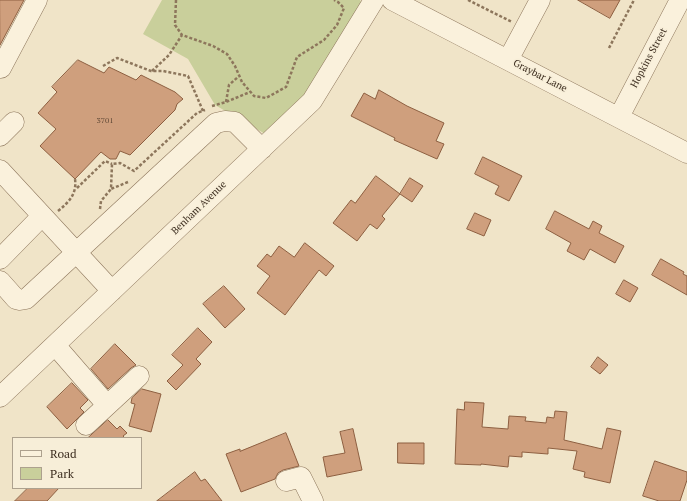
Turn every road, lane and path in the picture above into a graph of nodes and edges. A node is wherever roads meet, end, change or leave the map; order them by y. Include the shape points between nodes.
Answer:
1 (37, 0) edge
2 (176, 0) edge
3 (334, 0) edge
4 (374, 0) edge
5 (392, 0) edge
6 (468, 0) edge
7 (540, 0) edge
8 (634, 0) edge
9 (680, 0) edge
10 (513, 23) dead end
11 (182, 35) junction
12 (609, 48) dead end
13 (508, 60) junction
14 (103, 66) dead end
15 (0, 67) edge
16 (151, 71) junction
17 (239, 76) junction
18 (250, 92) junction
19 (226, 102) junction
20 (203, 111) junction
21 (619, 117) junction
22 (262, 149) junction
23 (687, 153) edge
24 (112, 164) junction
25 (0, 170) edge
26 (76, 179) dead end
27 (130, 181) dead end
28 (76, 189) junction
29 (49, 215) junction
30 (76, 253) junction
31 (0, 259) edge
32 (0, 281) edge
33 (112, 291) junction
34 (55, 345) junction
35 (138, 376) dead end
36 (0, 397) edge
37 (108, 405) junction
38 (86, 424) dead end
39 (286, 481) dead end
40 (313, 501) edge

1 - 15 street
2 - 11 path via 175,25
3 - 18 path via 344,8 337,25 324,40 297,57 286,86 266,98 254,96
4 - 22 street, Benham Avenue via 312,102
5 - 13 street, Graybar Lane
6 - 10 path
7 - 13 street
8 - 12 path
9 - 21 street, Hopkins Street
11 - 16 path via 169,55
11 - 17 path via 213,46 226,54
13 - 21 street, Graybar Lane
14 - 16 path via 117,58
16 - 20 path via 188,76
17 - 18 path
17 - 19 path via 228,85
18 - 19 path
19 - 20 path
20 - 24 path via 197,113 134,172 120,163
21 - 23 street, Graybar Lane
22 - 30 street via 235,122 216,123
22 - 33 street, Benham Avenue
24 - 27 path via 111,189
24 - 28 path via 105,161
25 - 29 street
26 - 28 path
28 - 29 path via 68,203
29 - 30 street
29 - 31 street
30 - 32 street via 26,298 16,299
30 - 33 street
33 - 34 street, Benham Avenue
34 - 36 street, Benham Avenue
34 - 37 street
35 - 37 street
37 - 38 street
39 - 40 street via 300,477

